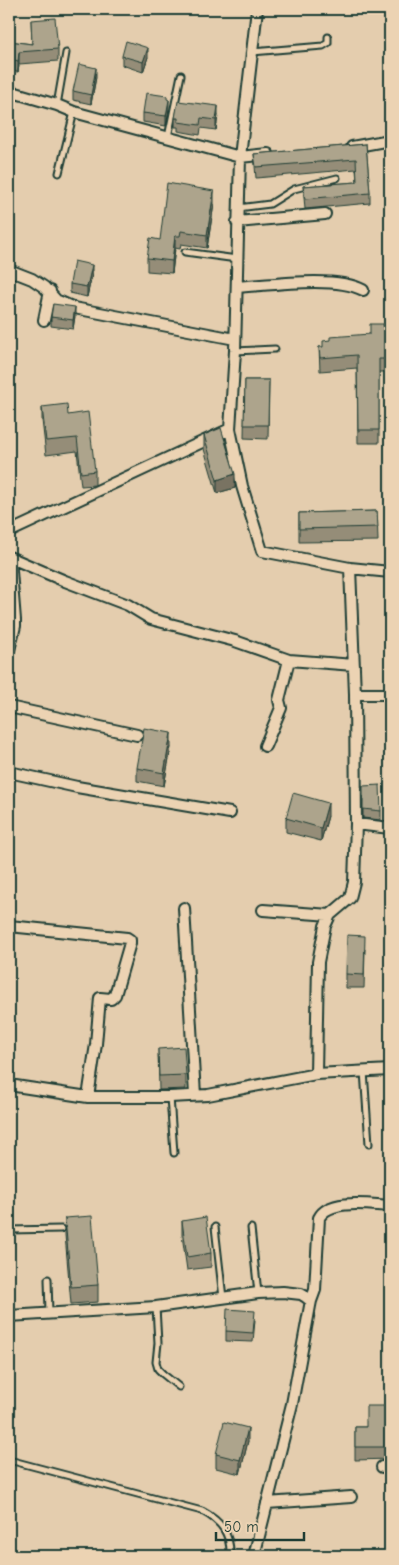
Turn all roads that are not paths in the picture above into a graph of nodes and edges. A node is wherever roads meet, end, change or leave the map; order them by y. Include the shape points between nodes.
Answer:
1 (257, 9) edge
2 (328, 36) dead end
3 (252, 52) junction
4 (66, 53) dead end
5 (181, 75) dead end
6 (9, 90) edge
7 (57, 105) junction
8 (74, 112) junction
9 (168, 137) junction
10 (390, 140) edge
11 (345, 148) edge
12 (278, 153) edge
13 (240, 156) junction
14 (59, 173) dead end
15 (337, 178) dead end
16 (238, 208) junction
17 (325, 214) dead end
18 (237, 222) junction
19 (185, 252) dead end
20 (236, 259) junction
21 (9, 270) edge
22 (237, 287) junction
23 (363, 290) dead end
24 (50, 292) junction
25 (44, 320) dead end
26 (235, 339) junction
27 (275, 349) dead end
28 (235, 351) junction
29 (230, 429) junction
30 (9, 532) edge
31 (10, 558) edge
32 (350, 568) junction
33 (390, 572) edge
34 (9, 650) edge
35 (289, 660) junction
36 (354, 665) junction
37 (355, 694) junction
38 (390, 694) edge
39 (9, 707) edge
40 (137, 735) dead end
41 (265, 746) dead end
42 (9, 772) edge
43 (230, 813) dead end
44 (356, 824) junction
45 (390, 828) edge
46 (184, 908) dead end
47 (263, 910) dead end
48 (330, 916) junction
49 (9, 926) edge
50 (390, 1070) edge
51 (364, 1072) junction
52 (316, 1074) junction
53 (9, 1085) edge
54 (195, 1095) junction
55 (88, 1097) junction
56 (170, 1097) junction
57 (369, 1144) dead end
58 (174, 1153) dead end
59 (390, 1206) edge
60 (215, 1227) dead end
61 (251, 1228) dead end
62 (9, 1230) edge
63 (61, 1230) dead end
64 (48, 1279) dead end
65 (258, 1293) junction
66 (223, 1298) junction
67 (310, 1302) junction
68 (156, 1308) junction
69 (49, 1314) junction
70 (9, 1316) edge
71 (179, 1387) dead end
72 (9, 1460) edge
73 (351, 1497) dead end
74 (267, 1503) junction
75 (230, 1556) edge
76 (254, 1556) edge

1 - 3 street
2 - 3 lane via 328,44 323,46
3 - 13 street
4 - 7 lane
5 - 9 lane
6 - 7 street
7 - 8 street
8 - 9 street
8 - 14 lane
9 - 13 street
10 - 11 street
12 - 13 street
13 - 16 street
15 - 16 lane via 294,189 270,204
16 - 18 street
17 - 18 street
18 - 20 street
19 - 20 lane
20 - 22 street
21 - 24 street via 32,279
22 - 23 street via 320,282
22 - 26 street
24 - 25 street
24 - 26 street via 56,300 74,308
26 - 28 street
27 - 28 lane
28 - 29 street
29 - 30 street
29 - 32 street via 242,486 262,551
31 - 34 street via 15,626
31 - 35 street via 128,605 151,619 235,641
32 - 33 street
32 - 36 street
35 - 36 street
35 - 41 street via 281,708
36 - 37 street
37 - 38 street
37 - 44 street
39 - 40 street
42 - 43 street
44 - 45 street
44 - 48 street via 354,882 350,898
46 - 54 street
47 - 48 street
48 - 52 street via 318,962
49 - 55 street via 130,940 115,995 111,999 100,998
50 - 51 street
51 - 52 street
51 - 57 lane
52 - 54 street
53 - 55 street
54 - 56 street
55 - 56 street
56 - 58 lane
59 - 67 street via 348,1204 322,1212 315,1290
60 - 66 lane
61 - 65 lane
62 - 63 lane
64 - 69 lane
65 - 66 street
65 - 67 street via 301,1294
66 - 68 street
67 - 74 street via 292,1404
68 - 69 street
68 - 71 lane via 158,1369
69 - 70 street
72 - 75 lane via 202,1511 225,1532
73 - 74 street
74 - 76 street

